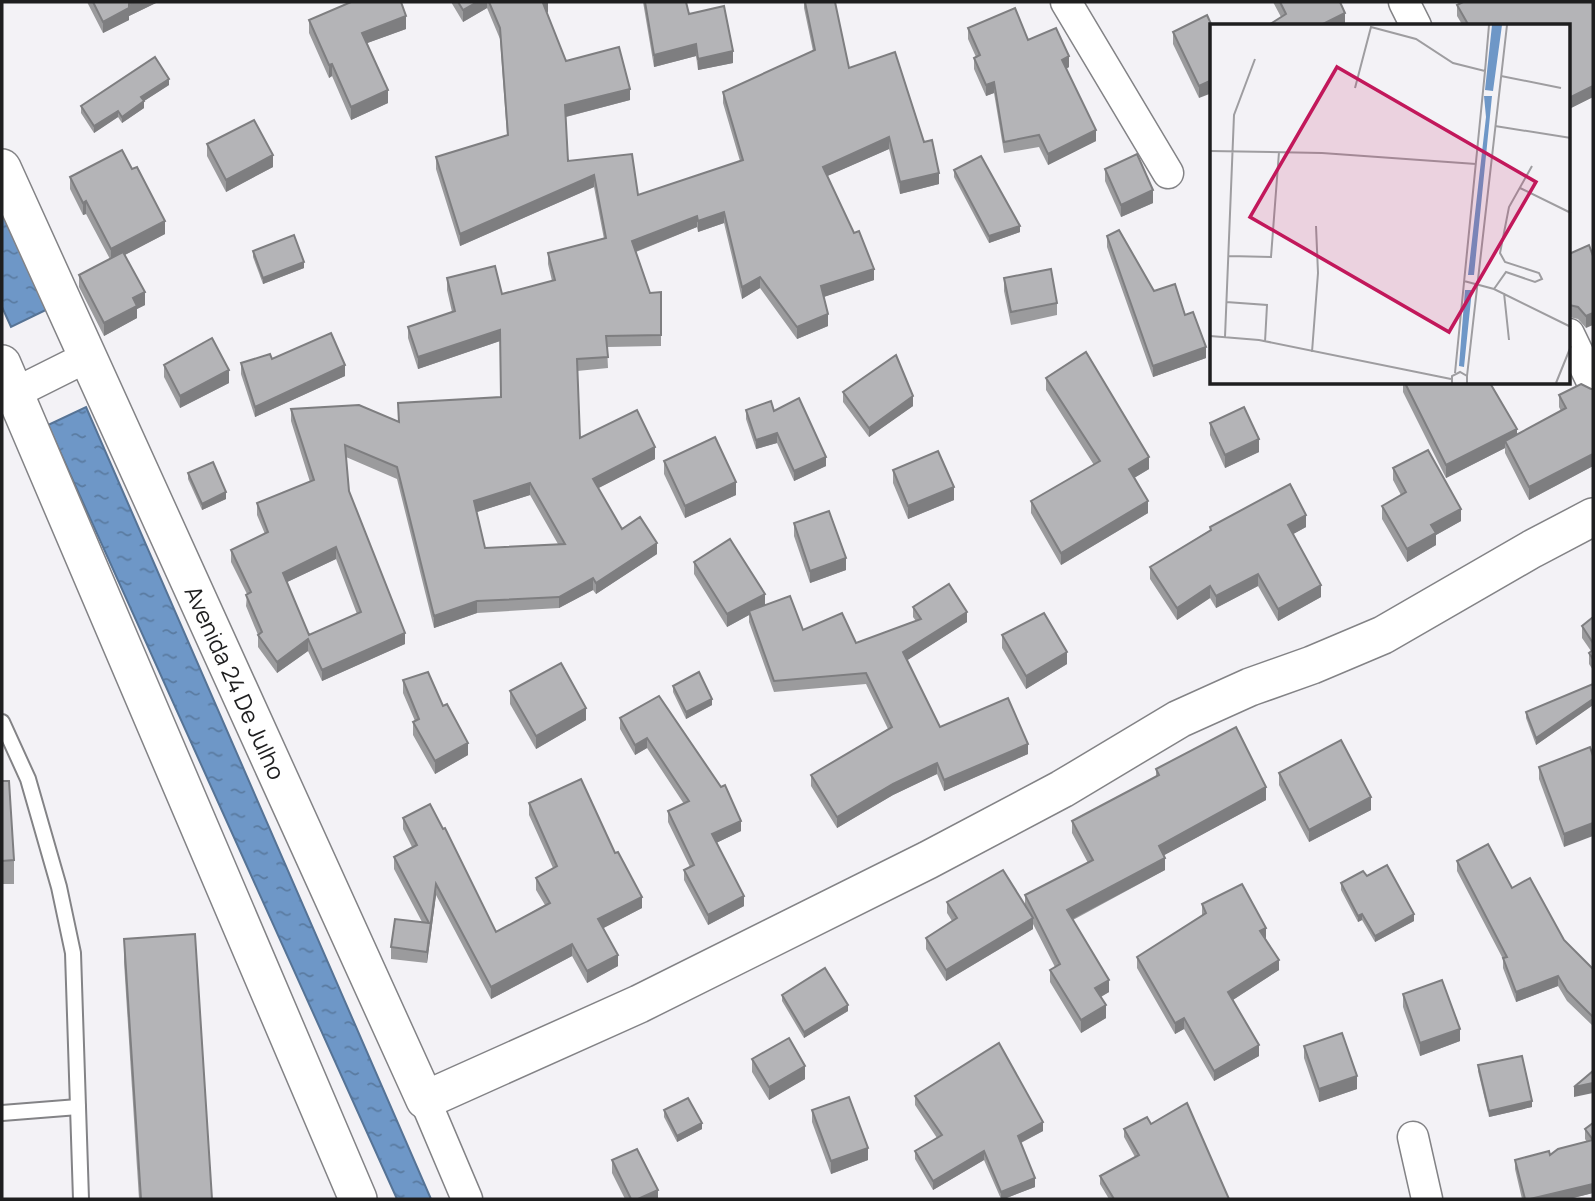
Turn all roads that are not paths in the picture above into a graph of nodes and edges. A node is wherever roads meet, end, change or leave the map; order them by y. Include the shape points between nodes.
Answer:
1 (1066, 2) edge
2 (1404, 2) edge
3 (1415, 24) edge
4 (2, 168) edge
5 (1168, 173) dead end
6 (1570, 336) edge
7 (88, 357) junction
8 (1593, 384) edge
9 (5, 385) edge
10 (1593, 517) edge
11 (2, 722) edge
12 (425, 1100) junction
13 (78, 1108) junction
14 (2, 1112) edge
15 (1413, 1137) dead end
16 (81, 1199) edge
17 (358, 1199) edge
18 (467, 1199) edge
19 (1427, 1199) edge

1 - 5 street
2 - 3 street
4 - 7 street, Avenida 24 De Julho
6 - 8 street
7 - 9 street
7 - 12 street, Avenida 24 De Julho
9 - 17 street
10 - 12 street via 1383,635 1179,719 1062,789 928,860 639,1004
11 - 13 lane via 28,779 73,953
12 - 18 street, Avenida 24 De Julho
13 - 14 lane
13 - 16 lane
15 - 19 street

